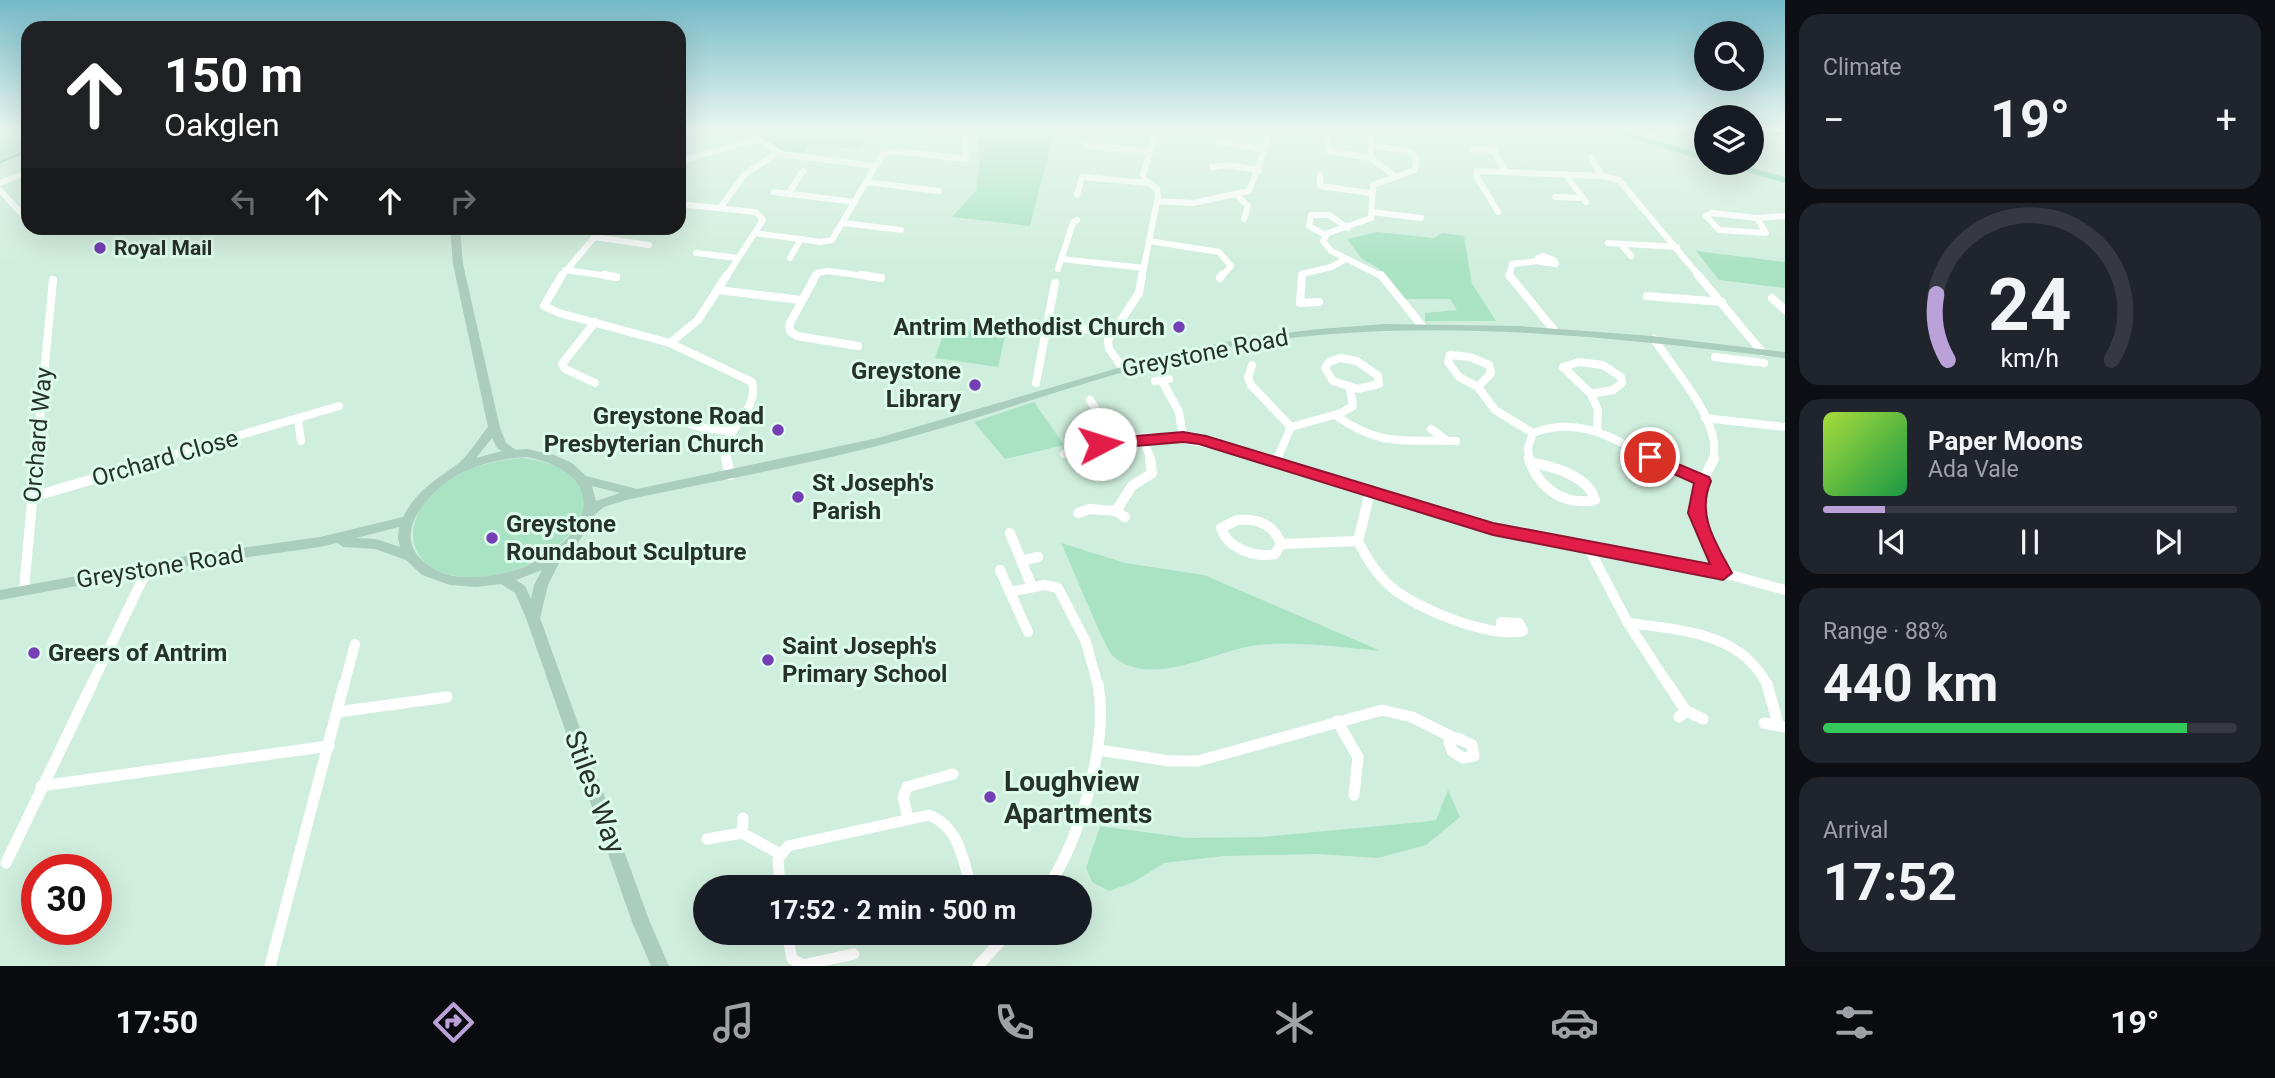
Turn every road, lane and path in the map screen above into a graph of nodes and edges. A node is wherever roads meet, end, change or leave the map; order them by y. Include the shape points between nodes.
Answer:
1 (745, 174) edge
2 (801, 174) edge
3 (870, 174) edge
4 (1144, 174) edge
5 (1257, 174) edge
6 (1392, 174) edge
7 (1404, 174) edge
8 (1477, 174) edge
9 (1565, 174) edge
10 (1566, 174) edge
11 (1764, 174) edge
12 (21, 175) edge
13 (1320, 176) dead end
14 (1602, 176) joint
15 (1082, 177) joint
16 (1396, 177) junction
17 (1785, 180) edge
18 (866, 182) junction
19 (0, 183) edge
20 (1149, 183) junction
21 (0, 190) edge
22 (939, 191) dead end
23 (774, 192) dead end
24 (1370, 193) junction
25 (788, 194) junction
26 (1077, 195) dead end
27 (1237, 195) junction
28 (1556, 197) dead end
29 (1157, 201) junction
30 (855, 202) junction
31 (686, 205) edge
32 (720, 208) junction
33 (1372, 212) junction
34 (1498, 212) dead end
35 (21, 213) edge
36 (1236, 214) dead end
37 (1785, 216) edge
38 (1422, 218) dead end
39 (1757, 218) junction
40 (1077, 220) dead end
41 (843, 223) junction
42 (1348, 228) junction
43 (901, 230) dead end
44 (755, 233) junction
45 (456, 235) edge
46 (1325, 235) junction
47 (594, 237) joint
48 (801, 239) junction
49 (1149, 241) junction
50 (1608, 243) dead end
51 (1621, 244) junction
52 (649, 245) dead end
53 (1677, 247) junction
54 (696, 253) dead end
55 (1631, 256) dead end
56 (738, 258) junction
57 (790, 258) dead end
58 (1061, 259) junction
59 (1346, 259) junction
60 (1538, 261) dead end
61 (1144, 268) junction
62 (1058, 269) dead end
63 (565, 270) junction
64 (616, 277) dead end
65 (881, 278) dead end
66 (1220, 278) dead end
67 (53, 280) dead end
68 (1055, 282) dead end
69 (717, 290) junction
70 (1647, 296) dead end
71 (1664, 298) junction
72 (1772, 298) dead end
73 (801, 300) junction
74 (1319, 302) dead end
75 (1722, 302) junction
76 (1672, 308) dead end
77 (1785, 310) edge
78 (595, 322) junction
79 (1048, 322) junction
80 (1422, 326) junction
81 (1553, 329) junction
82 (1111, 334) junction
83 (1654, 339) junction
84 (670, 343) junction
85 (858, 346) dead end
86 (1730, 348) junction
87 (1785, 355) edge
88 (1715, 357) dead end
89 (1763, 357) junction
90 (1739, 360) junction
91 (1123, 368) junction
92 (1255, 369) dead end
93 (1162, 381) dead end
94 (595, 383) dead end
95 (1036, 383) dead end
96 (1478, 387) junction
97 (1350, 388) junction
98 (1591, 394) junction
99 (1087, 403) dead end
100 (339, 406) dead end
101 (1335, 415) junction
102 (1705, 418) junction
103 (298, 419) junction
104 (620, 419) dead end
105 (1291, 427) junction
106 (1785, 427) edge
107 (494, 428) junction
108 (1431, 429) dead end
109 (1597, 430) junction
110 (731, 431) junction
111 (1533, 433) junction
112 (1183, 437) junction
113 (1143, 440) junction
114 (1446, 440) junction
115 (301, 441) dead end
116 (1456, 441) dead end
117 (1100, 444) junction
118 (514, 454) junction
119 (1064, 454) dead end
120 (1275, 463) junction
121 (1528, 463) junction
122 (458, 469) junction
123 (730, 475) junction
124 (586, 480) junction
125 (1703, 481) junction
126 (640, 492) junction
127 (1370, 492) junction
128 (32, 497) junction
129 (1116, 510) junction
130 (589, 513) junction
131 (1078, 513) dead end
132 (1125, 517) dead end
133 (407, 521) junction
134 (1010, 533) dead end
135 (1358, 541) junction
136 (320, 542) junction
137 (1281, 544) junction
138 (1589, 549) junction
139 (410, 556) junction
140 (556, 556) junction
141 (1038, 557) dead end
142 (1024, 560) junction
143 (148, 568) junction
144 (1000, 570) dead end
145 (1723, 573) junction
146 (504, 579) junction
147 (1032, 587) junction
148 (24, 590) junction
149 (1785, 590) edge
150 (1010, 592) junction
151 (0, 595) edge
152 (533, 618) junction
153 (1628, 623) junction
154 (1501, 631) dead end
155 (1028, 632) dead end
156 (355, 644) dead end
157 (447, 697) dead end
158 (338, 712) junction
159 (1703, 719) dead end
160 (1337, 721) junction
161 (1764, 723) dead end
162 (1781, 725) edge
163 (1454, 738) dead end
164 (329, 746) junction
165 (1099, 750) junction
166 (953, 774) dead end
167 (41, 786) junction
168 (1354, 794) dead end
169 (743, 818) dead end
170 (908, 818) junction
171 (742, 833) junction
172 (707, 839) dead end
173 (780, 854) junction
174 (6, 863) dead end
175 (780, 875) edge
176 (967, 875) edge
177 (1057, 875) edge
178 (789, 945) edge
179 (996, 945) edge
180 (854, 954) dead end
181 (270, 966) edge
182 (660, 966) edge
183 (978, 966) edge

1 - 32 street
2 - 25 street
3 - 18 street
4 - 20 street
5 - 27 street via 1251,189
6 - 16 street
7 - 16 street
8 - 34 street
9 - 28 street via 1584,200
10 - 14 street
11 - 17 main road
12 - 19 street
13 - 24 street via 1320,186
14 - 53 street via 1622,181
15 - 20 street
15 - 26 street
16 - 24 street via 1376,182
18 - 22 street
18 - 30 street
20 - 29 street via 1157,189
21 - 35 street
23 - 25 street
24 - 33 street
25 - 30 street
27 - 29 street via 1193,204
27 - 36 street via 1248,205 1244,217
29 - 49 street
30 - 41 street
31 - 32 street
32 - 44 street via 763,217
33 - 38 street
33 - 42 street via 1368,221
37 - 39 street
39 - 39 street via 1763,235 1719,230 1706,216
40 - 58 street
41 - 43 street
41 - 48 street via 831,241
42 - 46 street
42 - 46 street via 1329,215 1312,214 1310,226
44 - 48 street
44 - 56 street
45 - 107 main road
46 - 59 street via 1327,247
47 - 52 street
47 - 63 street
48 - 57 street
49 - 61 street
49 - 66 street via 1219,252 1231,266
50 - 51 street
51 - 53 street
51 - 55 street
53 - 75 street
54 - 56 street
56 - 69 street
58 - 61 street
58 - 62 street
59 - 74 street via 1302,274 1300,303
59 - 80 street via 1384,278
60 - 81 street via 1512,264 1509,277
61 - 82 street via 1136,299
63 - 64 street
63 - 78 street via 544,306
65 - 73 street via 820,272
67 - 128 street, Orchard Way
68 - 79 street
69 - 73 street
69 - 84 street via 698,320
70 - 71 street
71 - 75 street
71 - 76 street
72 - 77 street
73 - 85 street via 789,325 792,334
75 - 89 street
78 - 84 street
78 - 94 street via 562,365
79 - 82 street
79 - 95 street
80 - 81 main road, Greystone Road
80 - 91 main road, Greystone Road via 1254,340
81 - 83 main road, Greystone Road
82 - 91 street via 1109,349
83 - 86 main road, Greystone Road
83 - 102 street
84 - 110 street via 752,382 753,402
86 - 89 main road, Greystone Road
86 - 90 street
87 - 89 main road, Greystone Road
88 - 90 street
89 - 90 street
91 - 123 main road, Greystone Road via 908,434
92 - 105 street via 1248,378 1252,387
93 - 112 street via 1179,412
96 - 96 street via 1491,373 1489,365 1471,356 1450,355 1448,362 1455,373
96 - 111 street via 1495,410
97 - 97 street via 1327,376 1329,362 1350,359 1380,379 1372,387
97 - 101 street via 1353,406
98 - 98 street via 1566,372 1565,364 1599,365 1621,377 1616,388
98 - 109 street via 1598,410
99 - 117 street via 1099,414
100 - 103 street, Orchard Close
101 - 105 street
101 - 114 street via 1375,440 1413,444
102 - 106 street
102 - 125 street via 1716,450
103 - 115 street
103 - 128 street, Orchard Close
104 - 110 street via 675,419
105 - 120 street
107 - 118 main road via 501,445
107 - 122 main road
108 - 114 street
109 - 111 street via 1560,425
109 - 125 street
110 - 123 street via 725,447
111 - 121 street via 1526,451
112 - 113 street
112 - 120 street
113 - 117 street
113 - 129 street via 1153,470 1132,486
114 - 116 street
117 - 119 street
118 - 122 main road
118 - 124 main road via 540,454 563,461
120 - 127 street
121 - 121 street via 1566,474 1590,489 1596,499 1585,503 1558,495 1538,480
122 - 133 main road via 423,495
123 - 126 main road, Greystone Road
124 - 126 main road, Greystone Road
124 - 130 main road via 591,496
125 - 145 street via 1696,513
126 - 130 main road, Greystone Road
127 - 135 street
127 - 138 street
128 - 148 street, Orchard Way
129 - 131 street
129 - 132 street
130 - 140 main road
133 - 136 main road, Greystone Road
133 - 139 main road via 404,539
134 - 142 street
135 - 137 street
135 - 154 street via 1379,574 1399,594 1451,617
136 - 139 main road, Greystone Road via 376,544
136 - 143 main road, Greystone Road
137 - 137 street via 1277,531 1262,520 1229,522 1222,528 1226,540 1262,556 1275,554
138 - 145 street
138 - 153 street
139 - 146 main road via 421,568 458,582
140 - 146 main road
140 - 152 main road via 541,585
141 - 142 street
142 - 147 street via 1022,566
143 - 148 main road, Greystone Road
143 - 167 street
144 - 150 street
145 - 149 street
146 - 152 main road, Stiles Way via 520,590
147 - 150 street
147 - 165 street via 1047,584 1058,588 1094,665 1101,699
148 - 151 main road, Greystone Road
150 - 155 street
152 - 182 main road, Stiles Way
153 - 159 street via 1683,714
153 - 162 street via 1732,643 1748,656 1768,688
156 - 158 street
157 - 158 street
158 - 164 street
160 - 163 street via 1393,711
160 - 165 street via 1198,761
160 - 168 street via 1357,757
161 - 162 street
164 - 167 street
164 - 181 street
165 - 177 street via 1066,862
166 - 170 street via 906,787 903,795
167 - 174 street
169 - 171 street
170 - 173 street via 790,845
170 - 176 street via 936,817 951,828
171 - 172 street
171 - 173 street
173 - 175 street
178 - 180 street via 792,959 803,965
179 - 183 street

